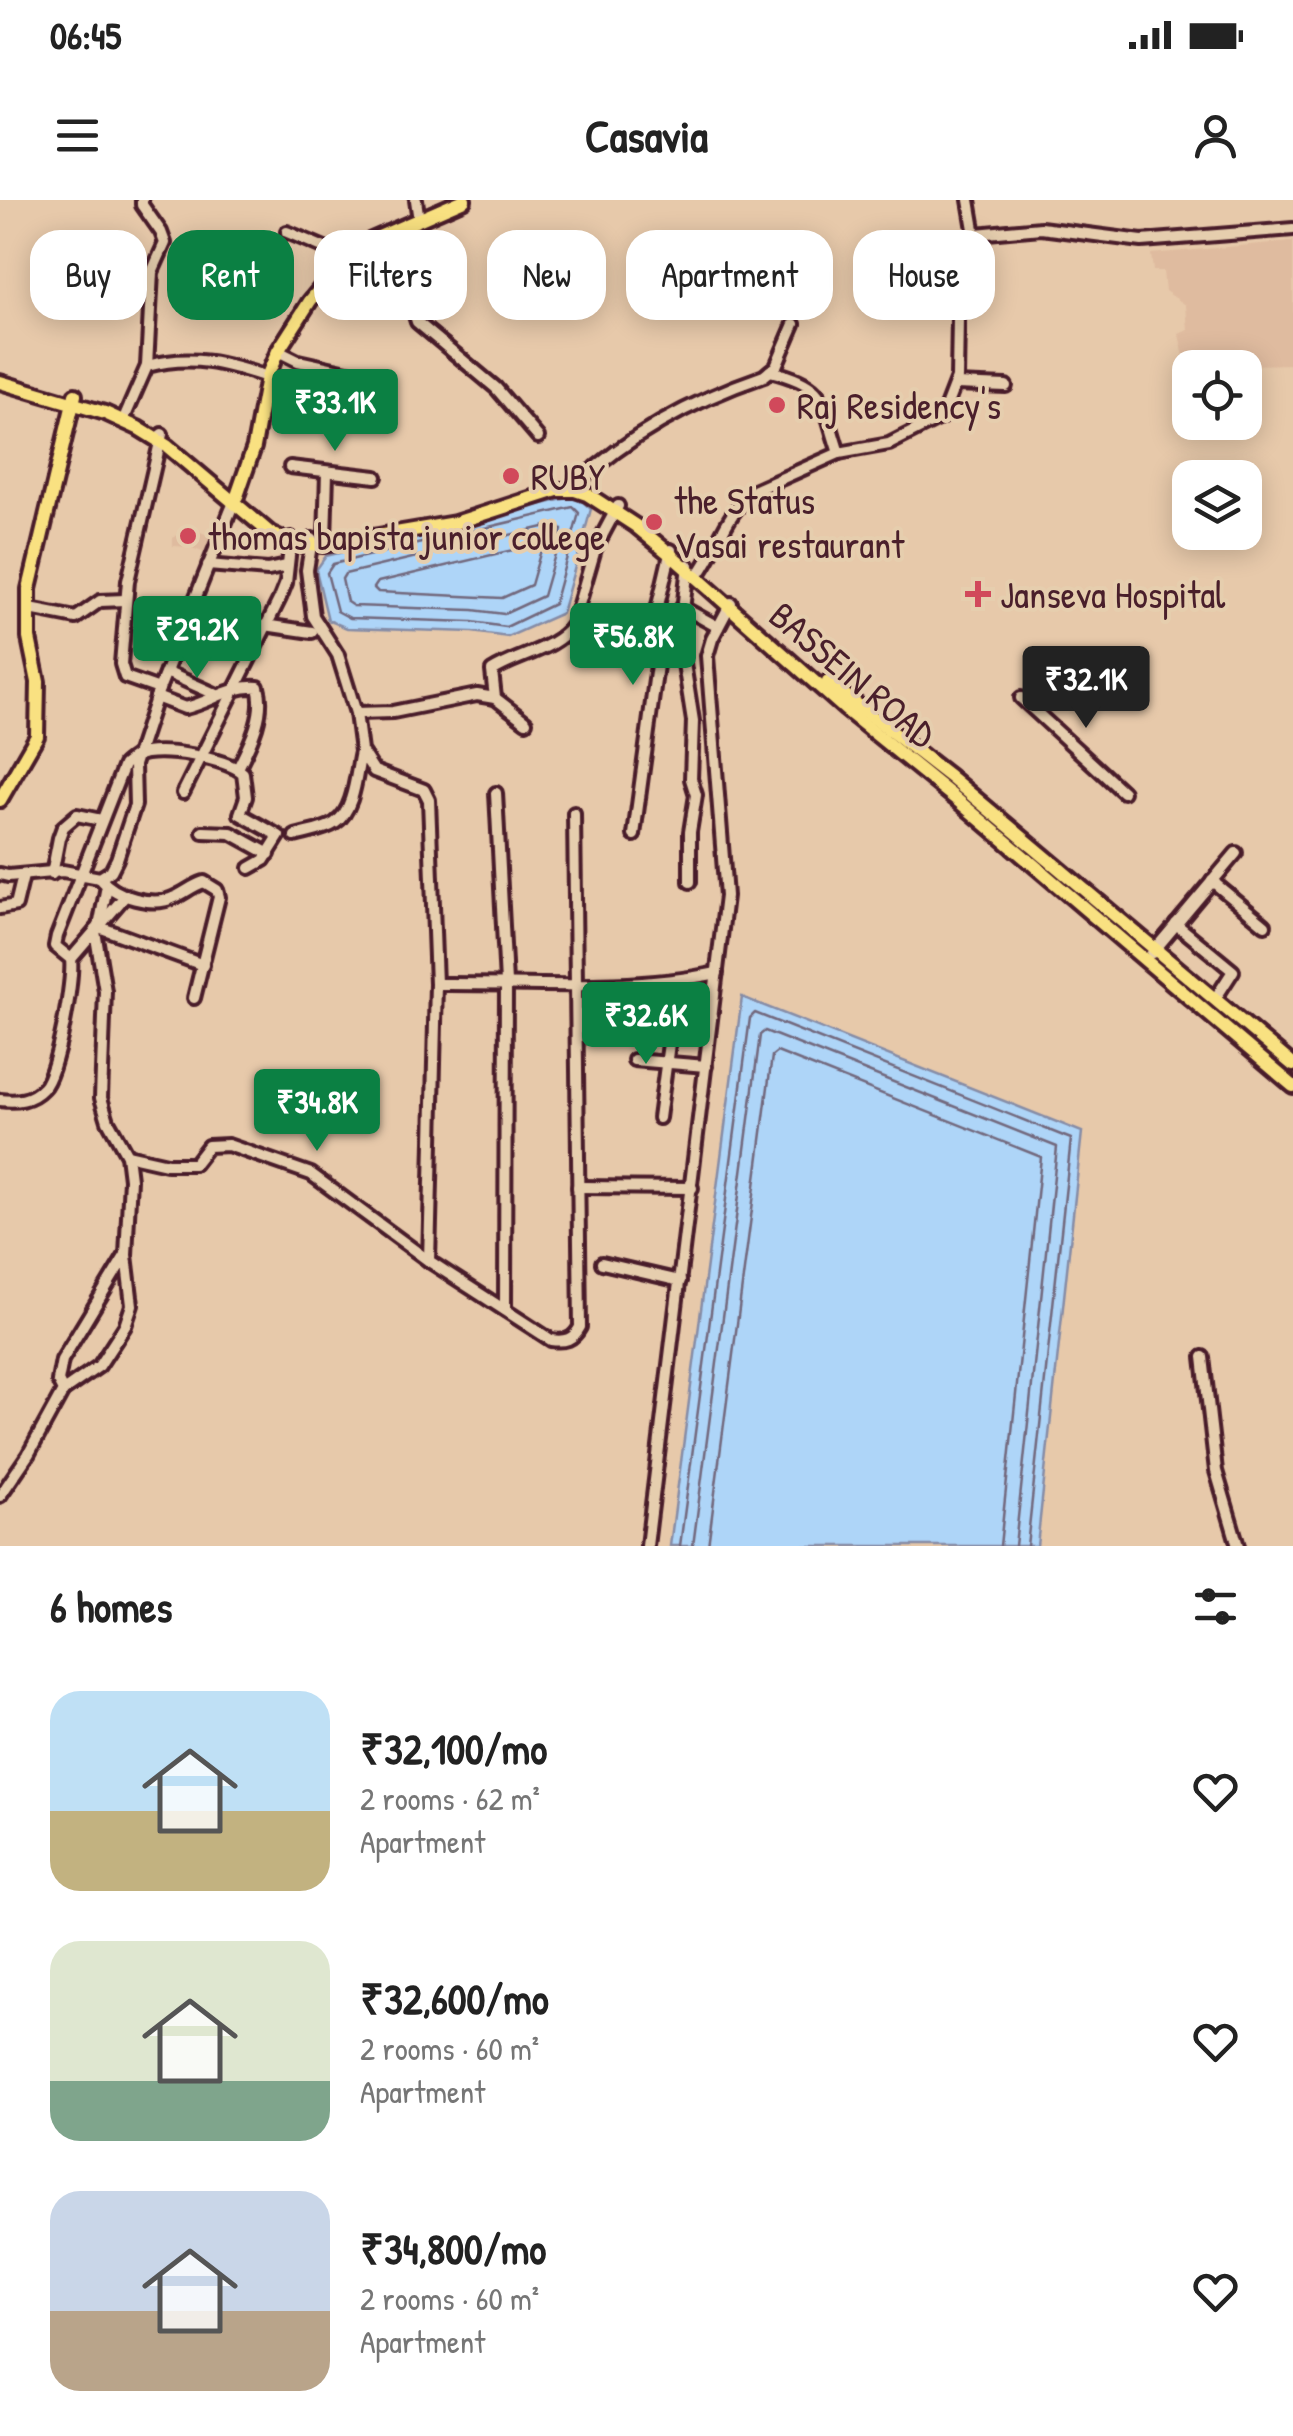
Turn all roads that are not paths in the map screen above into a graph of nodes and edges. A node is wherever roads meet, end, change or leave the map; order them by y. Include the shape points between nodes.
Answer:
1 (142, 200) edge
2 (416, 200) edge
3 (464, 200) edge
4 (968, 200) edge
5 (419, 220) junction
6 (404, 226) junction
7 (1293, 229) edge
8 (395, 230) edge
9 (975, 230) edge
10 (995, 232) edge
11 (314, 296) edge
12 (958, 320) edge
13 (794, 324) dead end
14 (278, 351) junction
15 (147, 366) junction
16 (770, 371) junction
17 (352, 373) dead end
18 (0, 374) edge
19 (266, 377) junction
20 (0, 382) edge
21 (956, 384) junction
22 (1006, 386) dead end
23 (74, 399) junction
24 (126, 414) junction
25 (161, 437) junction
26 (538, 437) dead end
27 (839, 453) junction
28 (290, 467) dead end
29 (327, 473) junction
30 (376, 477) dead end
31 (576, 487) junction
32 (235, 500) junction
33 (616, 508) junction
34 (291, 540) junction
35 (316, 541) junction
36 (670, 551) junction
37 (208, 565) junction
38 (288, 566) junction
39 (693, 571) junction
40 (125, 600) junction
41 (730, 605) junction
42 (682, 607) junction
43 (30, 610) junction
44 (266, 624) junction
45 (718, 626) junction
46 (312, 632) dead end
47 (166, 672) junction
48 (235, 690) junction
49 (158, 693) junction
50 (214, 694) junction
51 (496, 698) junction
52 (1021, 698) dead end
53 (356, 713) junction
54 (526, 722) dead end
55 (361, 751) junction
56 (138, 755) junction
57 (198, 757) junction
58 (238, 768) junction
59 (1123, 792) dead end
60 (183, 793) dead end
61 (496, 793) dead end
62 (0, 800) edge
63 (574, 813) dead end
64 (101, 820) junction
65 (202, 832) dead end
66 (634, 835) dead end
67 (295, 836) dead end
68 (1236, 853) dead end
69 (269, 854) junction
70 (1037, 860) junction
71 (250, 868) dead end
72 (0, 874) edge
73 (52, 874) junction
74 (80, 874) junction
75 (24, 876) junction
76 (103, 882) junction
77 (690, 882) dead end
78 (1212, 882) junction
79 (126, 895) junction
80 (0, 908) edge
81 (1176, 924) junction
82 (1264, 925) dead end
83 (97, 929) junction
84 (1156, 949) junction
85 (71, 960) junction
86 (1146, 962) junction
87 (202, 964) junction
88 (717, 972) junction
89 (506, 983) junction
90 (436, 984) junction
91 (575, 984) junction
92 (194, 998) dead end
93 (1214, 999) junction
94 (672, 1021) dead end
95 (634, 1060) dead end
96 (666, 1062) junction
97 (1293, 1065) edge
98 (706, 1066) junction
99 (1293, 1086) edge
100 (0, 1100) edge
101 (659, 1118) dead end
102 (126, 1155) junction
103 (578, 1187) junction
104 (692, 1188) junction
105 (126, 1255) junction
106 (429, 1261) junction
107 (602, 1263) dead end
108 (680, 1281) junction
109 (505, 1310) junction
110 (1203, 1357) dead end
111 (63, 1391) junction
112 (0, 1496) edge
113 (647, 1546) edge
114 (1238, 1546) edge

1 - 15 street via 165,243 152,272
2 - 5 street
3 - 5 main road
4 - 9 street
5 - 6 main road
6 - 8 main road
6 - 26 street via 417,322 496,388
7 - 10 street via 1142,241 1040,228
11 - 14 main road
12 - 21 street
13 - 16 street
14 - 17 street
14 - 19 main road
15 - 19 street via 198,359
15 - 24 street
16 - 27 street via 814,388
16 - 31 street via 668,416
18 - 23 main road
19 - 32 main road via 254,447
20 - 23 main road
21 - 22 street
21 - 27 street via 942,418 888,444
23 - 24 main road
23 - 25 main road
23 - 43 main road via 36,554
24 - 25 main road
25 - 32 main road
25 - 40 street
27 - 39 street via 745,498 712,556
28 - 29 street
29 - 30 street
29 - 35 street
31 - 33 main road, BASSEIN ROAD
31 - 35 main road via 542,485 460,516
32 - 34 main road
32 - 37 street
33 - 36 main road, BASSEIN ROAD
33 - 51 street via 595,548 573,625 555,641 492,670
34 - 35 main road
34 - 38 street
35 - 53 street via 307,570 313,616 338,656
36 - 39 main road, BASSEIN ROAD
36 - 66 street via 656,614 657,665
37 - 38 street
37 - 47 street
38 - 44 street
39 - 41 main road, BASSEIN ROAD
39 - 42 street
40 - 43 street via 100,601 76,618
40 - 49 street via 122,672
41 - 45 street
41 - 70 main road, BASSEIN ROAD
42 - 45 street
42 - 77 street via 696,796
43 - 62 main road via 37,736
44 - 46 street
44 - 48 street
45 - 88 street via 707,656 726,896
47 - 49 street
47 - 50 street
48 - 50 street
48 - 57 street
48 - 58 street via 260,691 252,739
49 - 50 street via 185,708
49 - 56 street
51 - 53 street via 477,695
51 - 54 street
52 - 59 street
53 - 55 street
55 - 67 street via 341,818
55 - 90 street via 374,771 424,790 429,800
56 - 57 street
56 - 64 street via 120,772
56 - 76 street via 135,805
57 - 58 street
57 - 60 street
58 - 69 street via 246,796 240,814 279,836
61 - 89 street
63 - 91 street
64 - 73 street via 76,815 63,827
64 - 74 street
65 - 69 street via 231,833
68 - 78 street
69 - 71 street
70 - 84 main road, BASSEIN ROAD
70 - 86 main road, BASSEIN ROAD
72 - 75 street
73 - 74 street
73 - 75 street
74 - 76 street
74 - 85 street via 55,946
75 - 80 street via 16,905
76 - 79 street
76 - 83 street
78 - 81 street
78 - 82 street
79 - 83 street
79 - 87 street via 154,902 212,884 219,898
81 - 84 street
81 - 93 street via 1234,971
83 - 85 street
83 - 87 street
83 - 102 street via 105,991 101,1098
84 - 86 street
84 - 93 main road, BASSEIN ROAD
85 - 100 street via 68,1010 47,1083 24,1100
86 - 99 main road, BASSEIN ROAD
87 - 92 street
88 - 91 street
88 - 98 street
89 - 90 street
89 - 91 street
89 - 109 street
90 - 106 street
91 - 103 street
93 - 97 main road, BASSEIN ROAD
94 - 96 street
95 - 96 street
96 - 98 street
96 - 101 street
98 - 104 street
102 - 105 street
102 - 106 street via 194,1164 208,1146 228,1144 311,1174
103 - 104 street
103 - 109 street via 580,1327 564,1342 551,1340
104 - 108 street
105 - 111 street via 62,1360
105 - 111 street via 132,1305 125,1326 98,1366
106 - 109 street
107 - 108 street
108 - 113 street
110 - 114 street via 1216,1471
111 - 112 street

